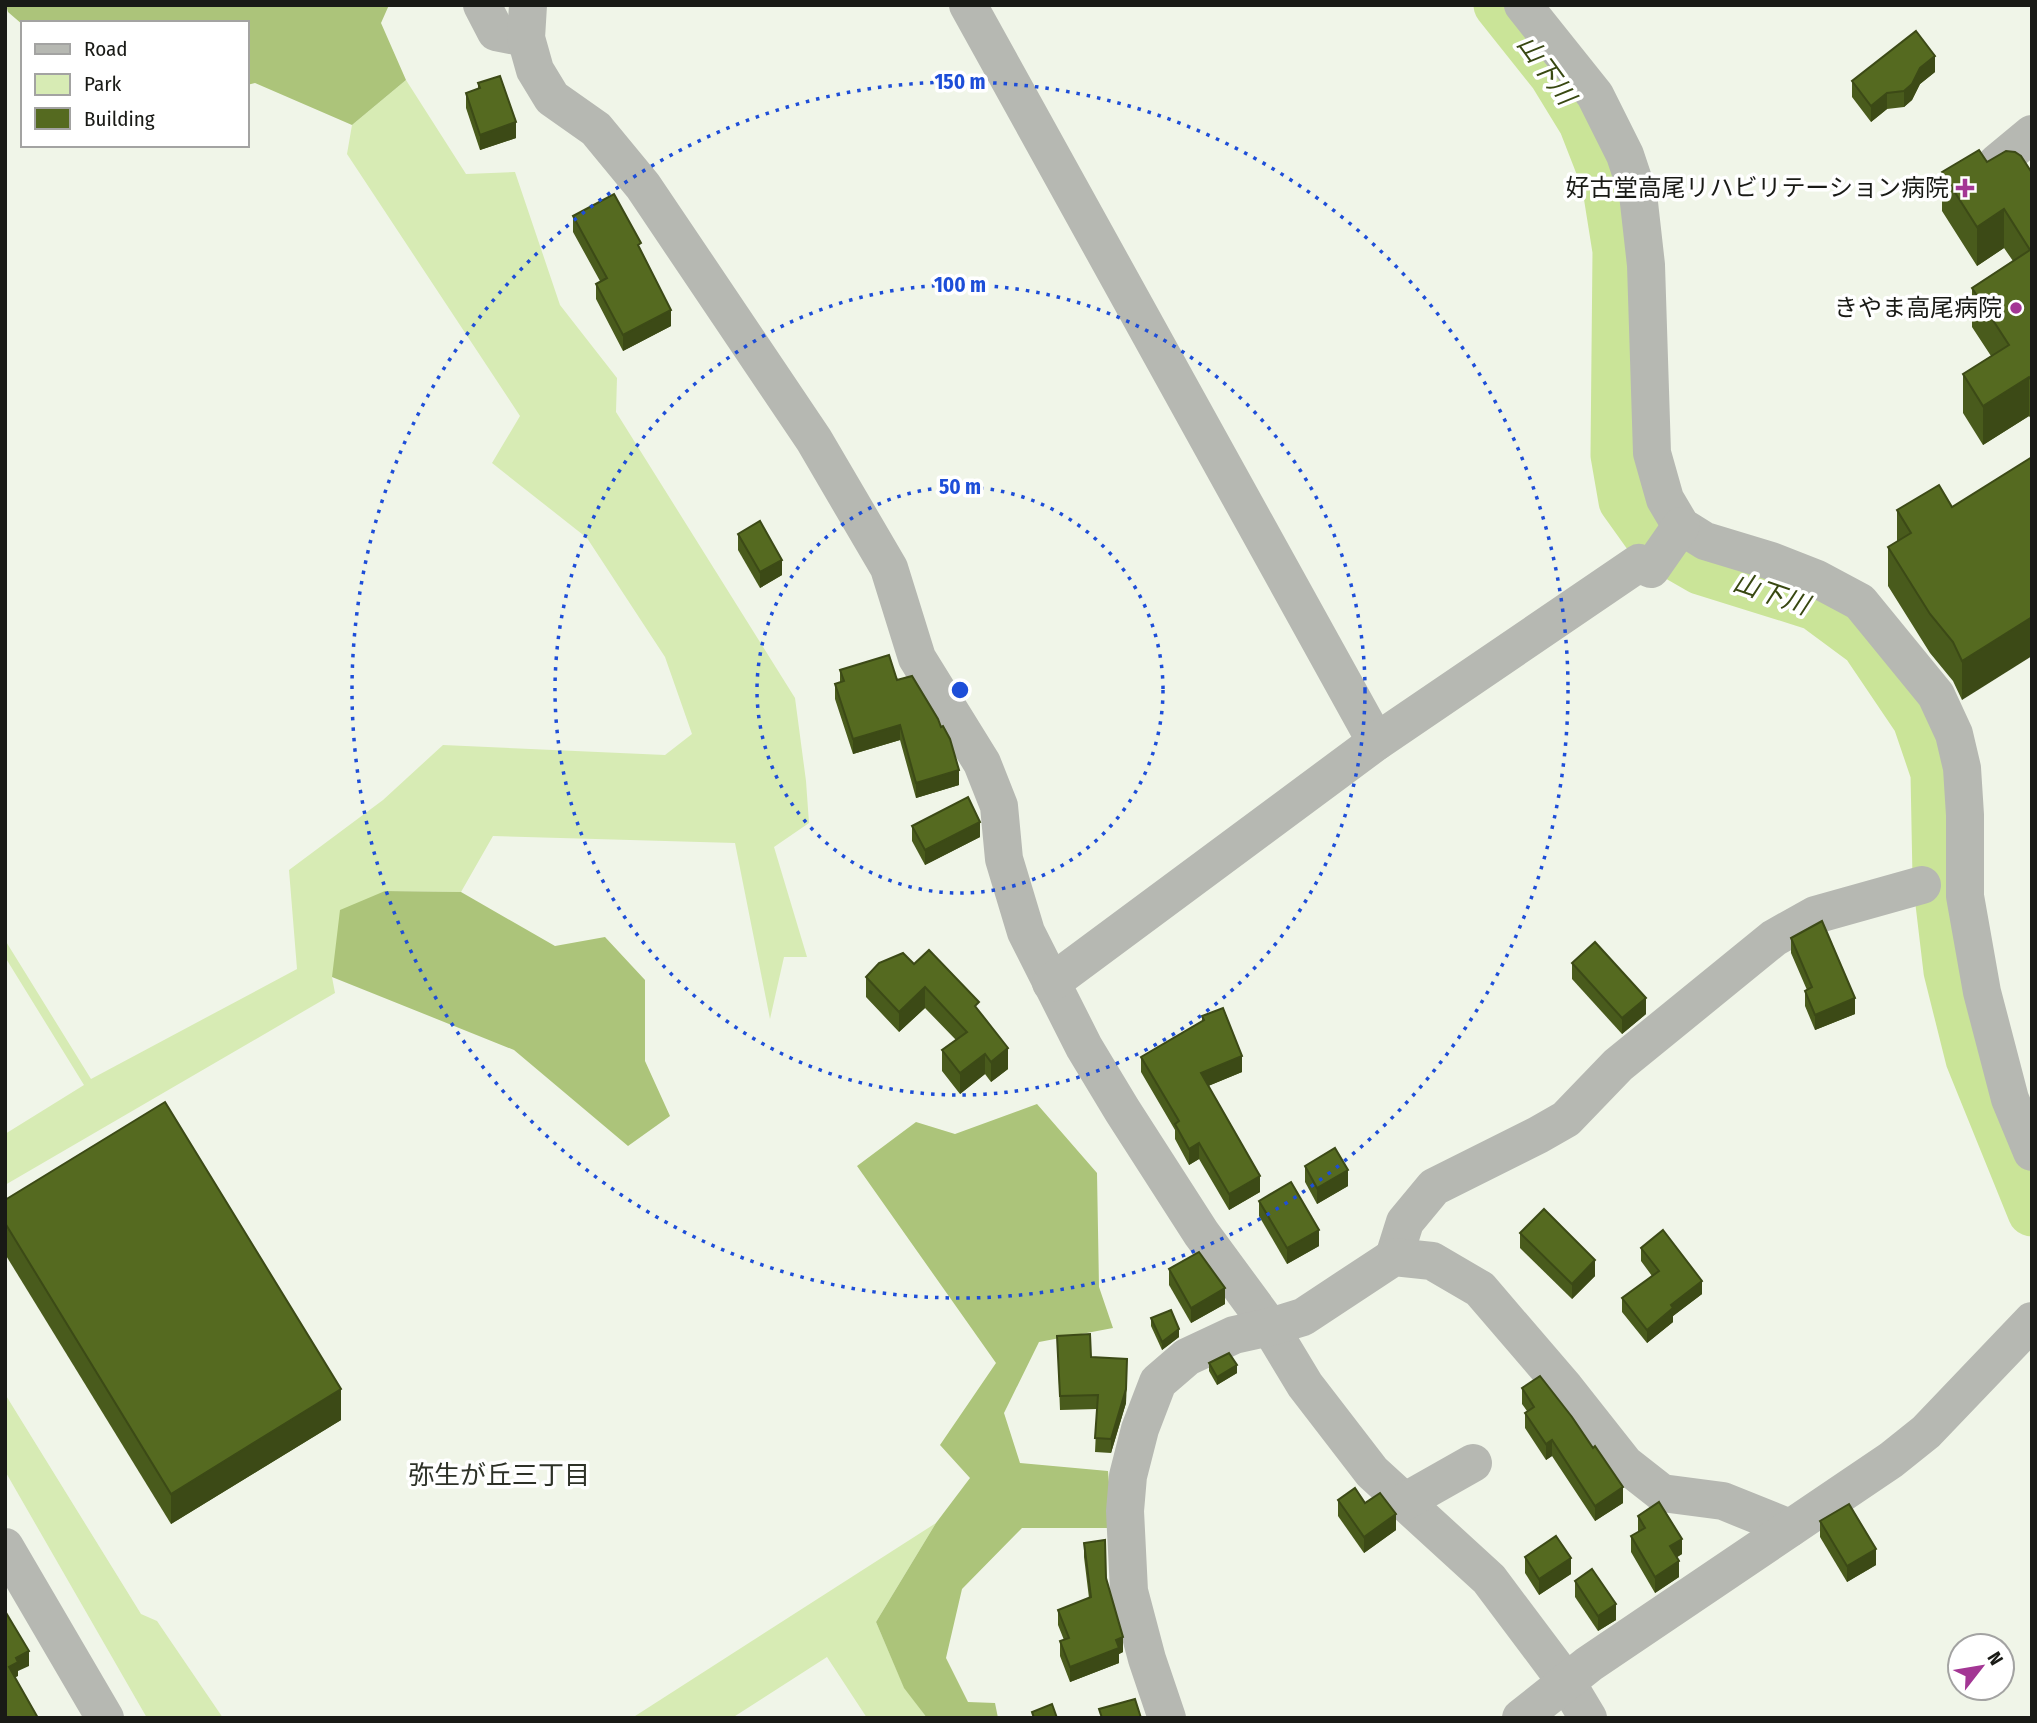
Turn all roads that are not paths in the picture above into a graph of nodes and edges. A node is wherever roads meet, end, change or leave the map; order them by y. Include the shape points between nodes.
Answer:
1 (482, 5) edge
2 (968, 5) edge
3 (1523, 5) edge
4 (527, 22) edge
5 (2032, 134) edge
6 (1997, 163) edge
7 (1679, 529) junction
8 (1376, 742) junction
9 (1922, 885) dead end
10 (1051, 983) junction
11 (2032, 1152) edge
12 (1394, 1258) junction
13 (2032, 1321) edge
14 (1270, 1327) junction
15 (1473, 1463) dead end
16 (1404, 1502) junction
17 (1790, 1528) junction
18 (5, 1547) edge
19 (1567, 1683) junction
20 (105, 1718) edge
21 (1167, 1718) edge
22 (1521, 1718) edge
23 (1588, 1718) edge

1 - 4 street via 496,32
2 - 8 street
3 - 7 street via 1595,94 1638,194 1646,265 1651,453
4 - 10 street via 535,70 552,98 596,129 643,186 814,440 889,568 917,658 982,764 999,806 1004,859 1026,932
5 - 6 street
7 - 8 street via 1651,569 1639,563
7 - 11 street via 1817,579 1860,603 1936,695 1954,734 1962,768 1965,896 1982,992 2010,1099
8 - 10 street
9 - 12 street via 1815,915 1774,938 1618,1065 1566,1119 1434,1187 1405,1222
10 - 14 street via 1144,1144 1201,1233
12 - 14 street via 1303,1317
12 - 17 street via 1432,1261 1480,1289 1625,1464 1662,1493 1723,1501
13 - 17 street via 1926,1432
14 - 16 street via 1314,1396 1372,1472
14 - 21 street via 1234,1335 1186,1357 1158,1382 1140,1429 1125,1511 1129,1591
15 - 16 street
16 - 19 street via 1489,1579
17 - 19 street
18 - 20 street
19 - 22 street
19 - 23 street

